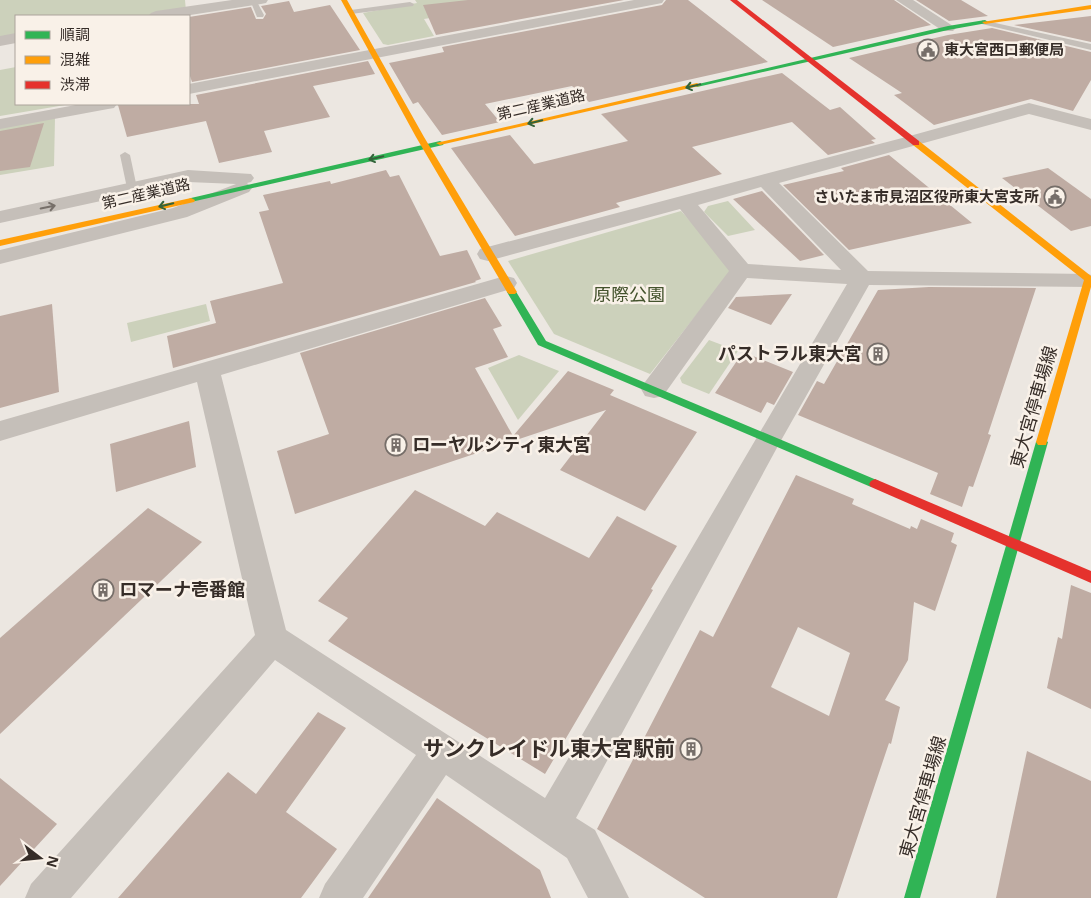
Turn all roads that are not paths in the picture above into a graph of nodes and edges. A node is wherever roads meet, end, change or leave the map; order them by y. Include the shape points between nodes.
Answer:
1 (344, 0) edge
2 (580, 0) edge
3 (657, 0) edge
4 (733, 0) edge
5 (903, 0) edge
6 (1091, 0) edge
7 (410, 4) dead end
8 (258, 5) edge
9 (185, 6) edge
10 (1091, 7) edge
11 (351, 12) junction
12 (592, 13) junction
13 (159, 15) edge
14 (985, 22) junction
15 (944, 25) junction
16 (15, 38) edge
17 (0, 41) edge
18 (1091, 47) edge
19 (376, 54) junction
20 (804, 56) junction
21 (190, 89) edge
22 (103, 105) edge
23 (0, 124) edge
24 (1091, 125) edge
25 (423, 141) junction
26 (914, 141) junction
27 (125, 154) dead end
28 (766, 181) junction
29 (243, 183) junction
30 (132, 188) junction
31 (684, 201) junction
32 (0, 217) edge
33 (0, 232) edge
34 (0, 243) edge
35 (488, 254) junction
36 (0, 257) edge
37 (742, 271) junction
38 (862, 278) junction
39 (1090, 281) edge
40 (506, 283) junction
41 (207, 371) junction
42 (654, 389) junction
43 (0, 431) edge
44 (769, 438) junction
45 (1014, 543) junction
46 (1091, 577) edge
47 (272, 639) junction
48 (441, 751) junction
49 (551, 825) junction
50 (45, 898) edge
51 (339, 898) edge
52 (608, 898) edge
53 (912, 898) edge

1 - 11 main road
2 - 12 street
3 - 12 street
4 - 20 main road
5 - 15 street
6 - 15 main road, 第二産業道路
7 - 11 lane
8 - 9 street
9 - 13 street
10 - 14 main road, 第二産業道路
11 - 19 main road
12 - 19 street
14 - 15 main road, 第二産業道路
14 - 18 lane
15 - 20 main road, 第二産業道路
16 - 17 street
19 - 21 street
19 - 25 main road
20 - 25 main road, 第二産業道路
20 - 26 main road
22 - 23 street
24 - 26 street via 1029,108
25 - 29 main road, 第二産業道路
25 - 35 main road
26 - 28 street
26 - 39 main road
27 - 30 lane
28 - 31 street
28 - 38 street
29 - 30 street via 188,176
29 - 33 main road, 第二産業道路
29 -> 34 main road, 第二産業道路
29 - 36 street via 180,213
32 -> 30 street
31 - 35 street
31 - 37 street
35 - 40 main road
37 - 38 street
37 - 42 street
38 - 39 street
38 - 44 street
39 - 45 main road, 東大宮停車場線
40 - 41 street
40 - 42 main road via 542,343
41 - 43 street
41 - 47 street
42 - 44 main road
44 - 45 main road
44 - 49 street
45 - 46 main road
45 - 53 main road, 東大宮停車場線
47 - 48 street
47 - 50 street
48 - 49 street
48 - 51 street
49 - 52 street via 581,844

